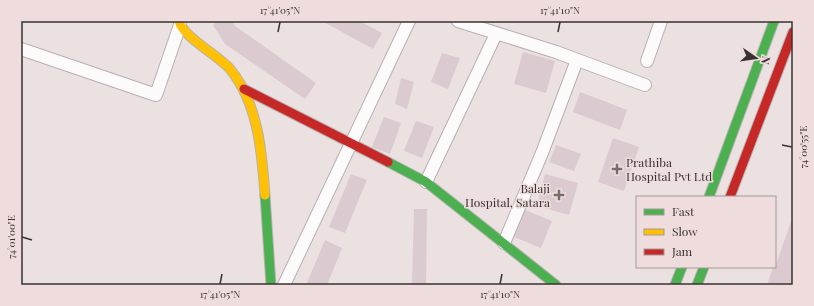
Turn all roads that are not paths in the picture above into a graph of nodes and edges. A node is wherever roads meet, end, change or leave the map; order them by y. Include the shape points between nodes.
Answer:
1 (409, 21) edge
2 (458, 21) edge
3 (661, 21) edge
4 (774, 21) edge
5 (179, 23) edge
6 (793, 32) edge
7 (496, 34) junction
8 (21, 49) edge
9 (577, 60) junction
10 (647, 61) dead end
11 (645, 85) dead end
12 (244, 89) junction
13 (351, 145) junction
14 (426, 182) junction
15 (709, 196) edge
16 (730, 196) edge
17 (504, 243) junction
18 (682, 268) edge
19 (704, 268) edge
20 (554, 284) edge
21 (271, 285) edge
22 (284, 285) edge
23 (675, 285) edge
24 (697, 285) edge

1 - 13 street
2 - 7 street
3 - 10 street
4 - 15 street
5 - 8 street via 156,95
5 - 12 street via 194,40 229,68
6 - 16 street
7 - 9 street
7 - 14 street
9 - 11 street
9 - 17 street
12 - 13 street
12 - 21 street via 255,121 264,181
13 - 14 street
13 - 22 street
14 - 17 street
17 - 20 street
18 - 23 street
19 - 24 street

